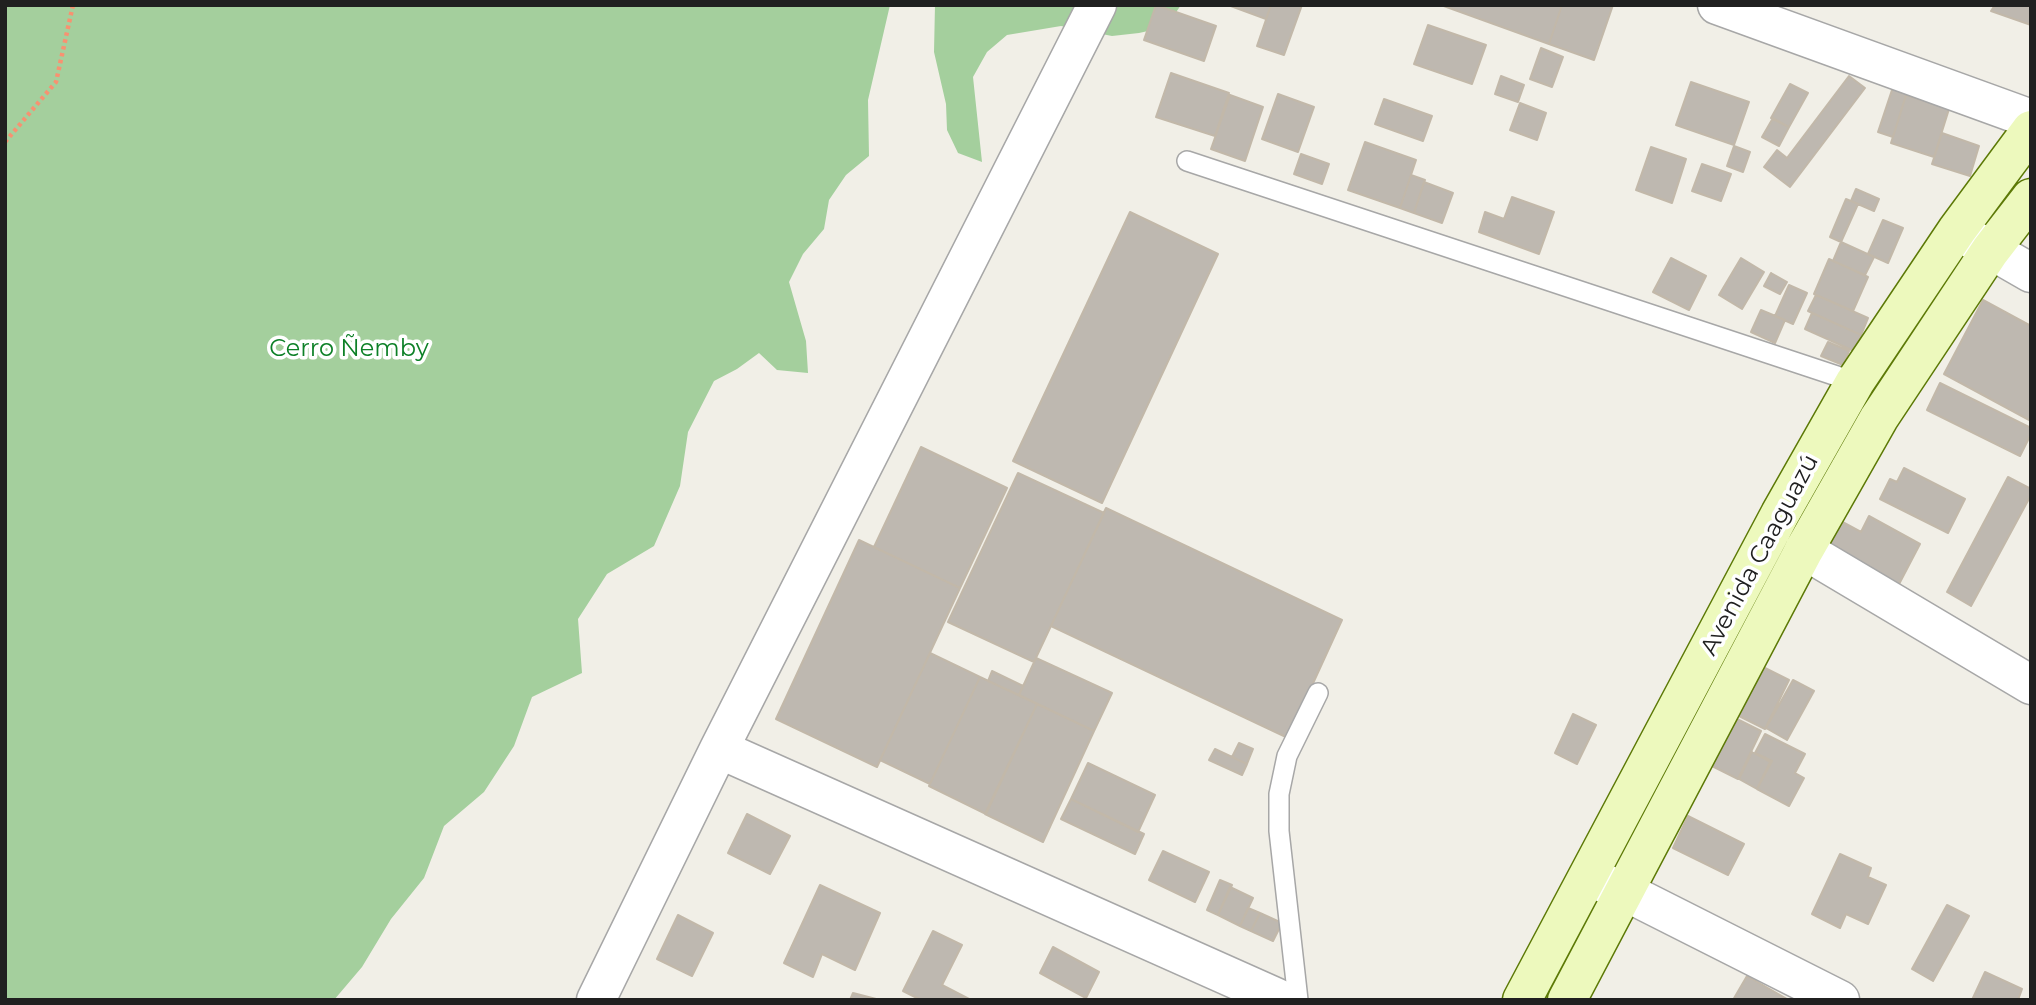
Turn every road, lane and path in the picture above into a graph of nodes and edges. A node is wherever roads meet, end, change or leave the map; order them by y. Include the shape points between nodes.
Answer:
1 (73, 5) edge
2 (1097, 5) edge
3 (1717, 5) edge
4 (2031, 119) edge
5 (2031, 130) edge
6 (5, 142) edge
7 (1187, 161) dead end
8 (2031, 198) edge
9 (1957, 230) junction
10 (1990, 251) junction
11 (2031, 273) edge
12 (1855, 382) junction
13 (1804, 550) junction
14 (2031, 685) edge
15 (1318, 693) dead end
16 (719, 749) junction
17 (1588, 877) junction
18 (1624, 891) junction
19 (596, 1000) edge
20 (1282, 1000) edge
21 (1298, 1000) edge
22 (1522, 1000) edge
23 (1567, 1000) edge
24 (1840, 1000) edge

1 - 6 path via 56,82
2 - 16 street
3 - 4 street
5 - 9 street, Avenida Caaguazú
7 - 12 lane
8 - 10 street, Avenida Caaguazú
9 - 10 street
9 - 12 street, Avenida Caaguazú
10 - 11 street
10 - 13 street, Avenida Caaguazú via 1879,418
12 - 17 street, Avenida Caaguazú
13 - 14 street
13 - 18 street, Avenida Caaguazú
15 - 21 lane via 1287,756 1279,794
16 - 19 street
16 - 20 street
17 - 18 street
17 - 22 street, Avenida Caaguazú
18 - 23 street, Avenida Caaguazú
18 - 24 street

